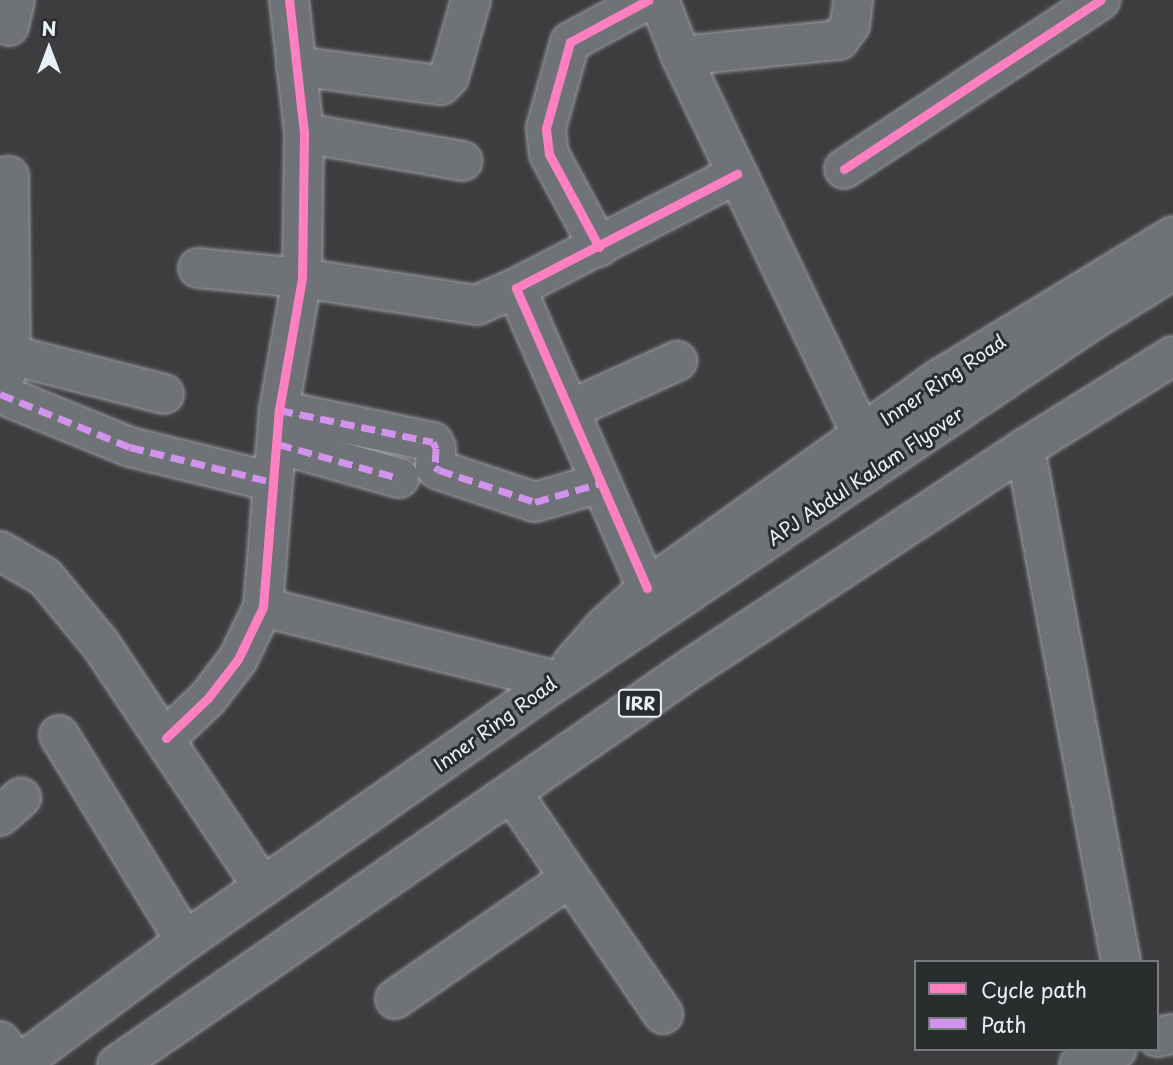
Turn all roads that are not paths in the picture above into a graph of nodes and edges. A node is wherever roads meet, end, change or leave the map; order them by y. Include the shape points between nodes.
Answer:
1 (289, 0) edge
2 (471, 0) edge
3 (648, 0) edge
4 (659, 0) edge
5 (853, 0) edge
6 (1100, 0) edge
7 (681, 56) junction
8 (296, 66) junction
9 (304, 133) junction
10 (463, 161) dead end
11 (844, 169) dead end
12 (737, 174) junction
13 (0, 177) edge
14 (1173, 236) edge
15 (599, 247) junction
16 (198, 268) dead end
17 (1173, 270) edge
18 (302, 278) junction
19 (516, 288) junction
20 (11, 355) junction
21 (1173, 356) edge
22 (677, 361) dead end
23 (0, 394) edge
24 (164, 394) dead end
25 (569, 410) junction
26 (278, 427) junction
27 (862, 435) junction
28 (1025, 448) junction
29 (399, 478) dead end
30 (272, 482) junction
31 (601, 483) junction
32 (0, 551) edge
33 (647, 588) junction
34 (262, 607) junction
35 (557, 681) junction
36 (59, 735) dead end
37 (166, 738) junction
38 (512, 793) junction
39 (570, 878) junction
40 (263, 887) junction
41 (185, 941) junction
42 (1121, 960) edge
43 (395, 999) dead end
44 (663, 1014) dead end
45 (0, 1041) edge
46 (1112, 1051) edge
47 (18, 1065) edge
48 (117, 1065) edge
49 (1079, 1065) edge

1 - 8 main road
2 - 8 main road via 449,77 441,85
3 - 15 main road via 570,41 546,128 549,154
4 - 7 main road
5 - 7 main road via 850,25 839,40
6 - 11 main road
7 - 12 main road
8 - 9 main road
9 - 10 main road
9 - 18 main road
12 - 15 main road
12 - 27 main road
13 - 20 main road via 9,176
14 - 27 main road, Inner Ring Road via 939,379
15 - 19 main road
16 - 18 main road
17 - 35 main road, APJ Abdul Kalam Flyover
18 - 19 main road via 477,305
18 - 26 main road
19 - 25 main road
20 - 23 main road
20 - 24 main road
21 - 28 main road, IRR
22 - 25 main road
23 - 30 main road via 130,447
25 - 31 main road
26 - 29 main road
26 - 30 main road
26 - 31 main road via 433,442 439,470 535,502
27 - 33 main road, Inner Ring Road
28 - 38 main road, IRR via 690,669
28 - 42 main road
30 - 34 main road
31 - 33 main road
32 - 37 main road via 45,577 101,645
33 - 35 main road, Inner Ring Road via 605,626
34 - 35 main road
34 - 37 main road via 238,659 208,698
35 - 40 main road, Inner Ring Road
36 - 41 main road
37 - 40 main road
38 - 39 main road
38 - 48 main road, IRR
39 - 43 main road
39 - 44 main road
40 - 41 main road, Inner Ring Road
41 - 47 main road, Inner Ring Road
45 - 47 main road
46 - 49 main road

